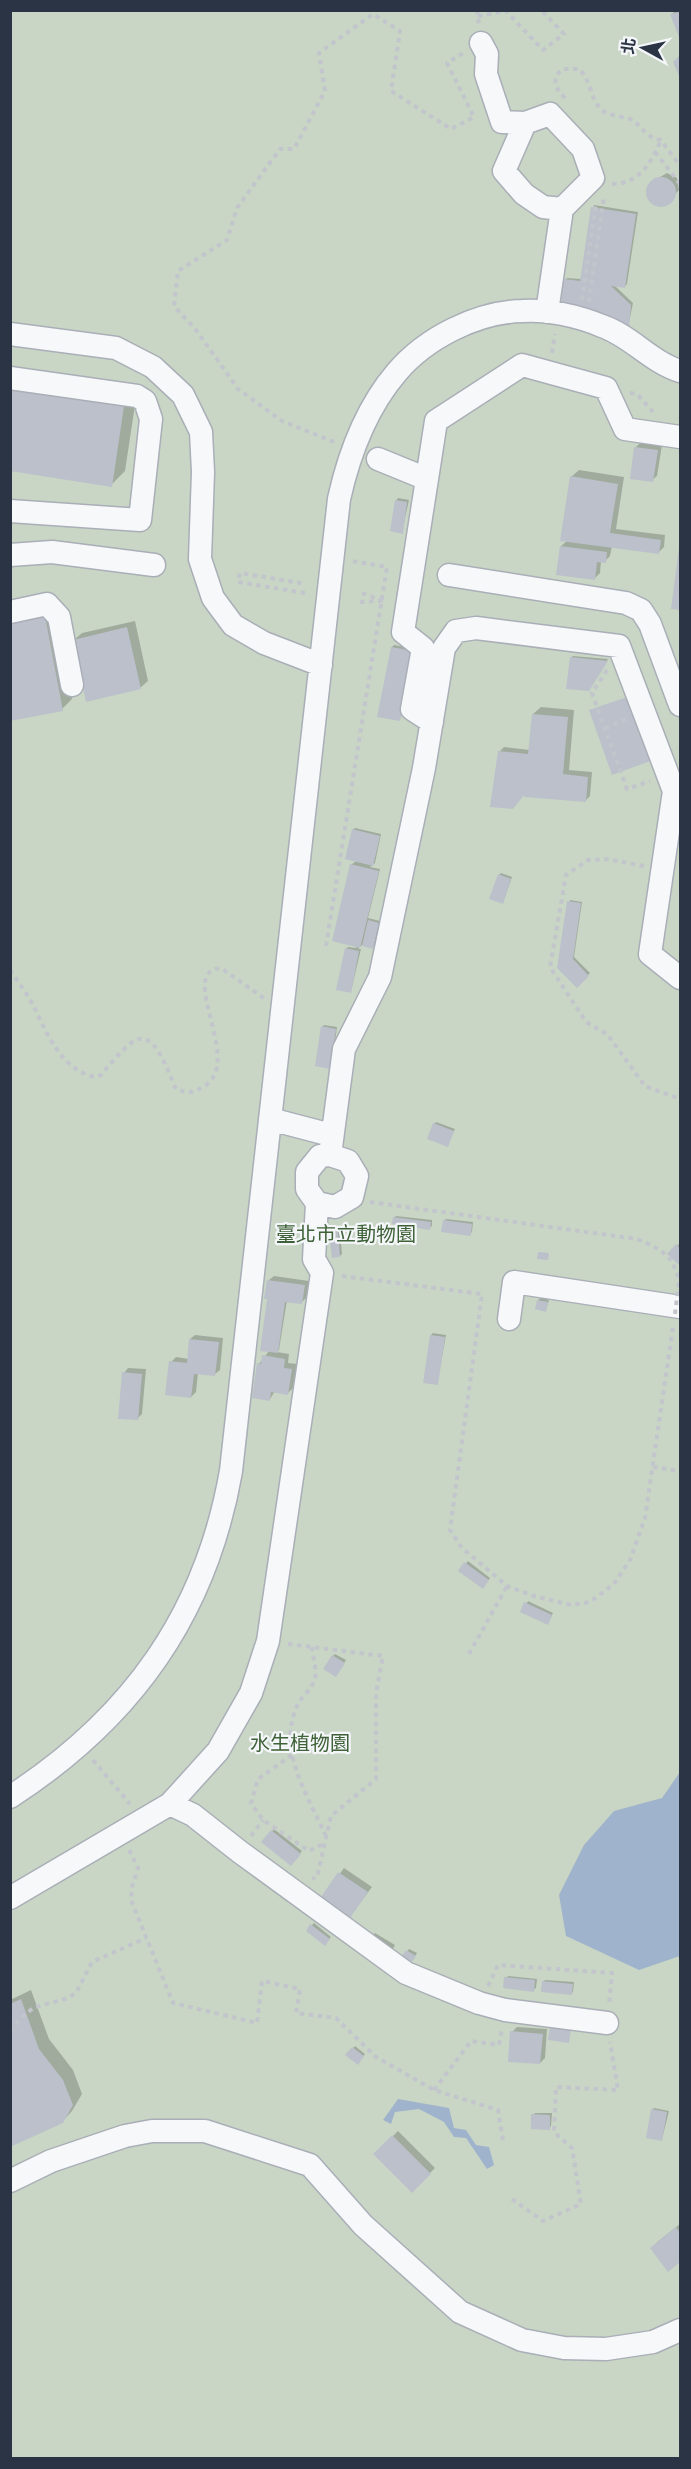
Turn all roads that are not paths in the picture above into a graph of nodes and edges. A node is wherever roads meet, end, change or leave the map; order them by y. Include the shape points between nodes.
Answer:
1 (481, 43) road end
2 (525, 123) junction
3 (561, 209) junction
4 (547, 312) junction
5 (10, 334) edge
6 (681, 371) edge
7 (10, 378) edge
8 (681, 437) edge
9 (378, 459) dead end
10 (427, 479) junction
11 (10, 511) edge
12 (10, 555) edge
13 (154, 565) dead end
14 (449, 575) dead end
15 (10, 612) edge
16 (321, 666) junction
17 (72, 685) dead end
18 (681, 705) edge
19 (432, 722) junction
20 (681, 978) edge
21 (270, 1119) junction
22 (331, 1145) junction
23 (317, 1203) junction
24 (678, 1310) edge
25 (509, 1318) dead end
26 (10, 1797) edge
27 (170, 1804) junction
28 (10, 1898) edge
29 (607, 2023) road end
30 (10, 2181) edge
31 (681, 2330) edge

1 - 2 street via 486,54 486,74 502,122
2 - 3 street via 504,171 524,194 543,207
2 - 3 street via 550,114 584,149 593,178
3 - 4 street
4 - 6 street via 602,325
4 - 16 street via 521,310 469,323 424,348 398,371 379,397 351,455 339,499
5 - 16 street via 116,348 153,367 183,395 201,432 204,472 200,559 213,598 233,625 264,643
7 - 11 street via 137,396 145,401 151,419 140,520
8 - 10 street via 625,429 606,388 522,365 436,421
9 - 10 street
10 - 19 street via 403,632 423,648 412,710
12 - 13 street via 52,552
14 - 18 street via 626,603 641,610
15 - 17 street via 47,604 59,617
16 - 21 street
19 - 20 street via 444,648 456,631 476,628 619,646 674,791 650,954
19 - 22 street via 380,977 344,1049
21 - 22 street
21 - 26 street via 231,1471 214,1546 182,1618 129,1695 81,1745
22 - 23 street via 307,1172 307,1189
22 - 23 street via 357,1176 352,1197 335,1207
23 - 27 street via 314,1259 322,1273 268,1641 251,1693 218,1750
24 - 25 street via 514,1282
27 - 28 street
27 - 29 street via 193,1815 406,1973 505,2010
30 - 31 street via 51,2161 125,2136 152,2131 205,2131 310,2165 363,2225 460,2312 522,2340 564,2348 606,2349 653,2342

